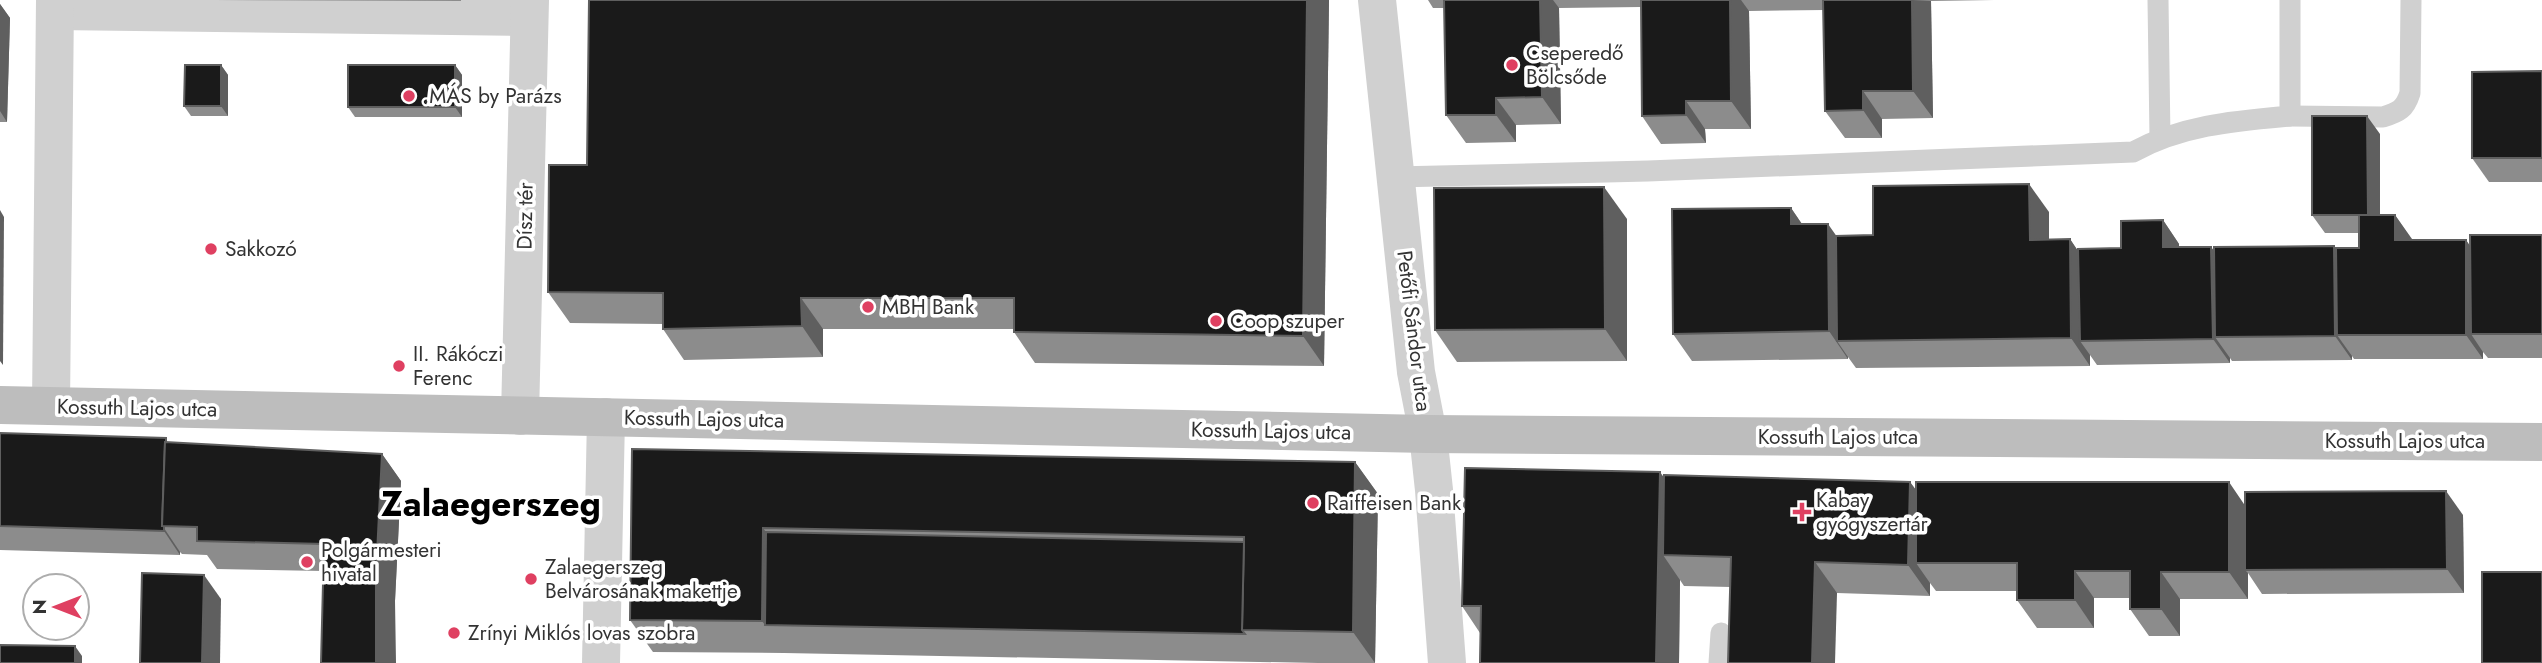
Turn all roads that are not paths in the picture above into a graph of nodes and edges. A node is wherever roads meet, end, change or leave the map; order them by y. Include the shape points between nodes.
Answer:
1 (1377, 0) edge
2 (2158, 0) edge
3 (2290, 0) edge
4 (2411, 0) edge
5 (55, 5) edge
6 (529, 8) edge
7 (2290, 116) junction
8 (2160, 138) junction
9 (1395, 177) junction
10 (0, 405) edge
11 (51, 406) junction
12 (520, 416) junction
13 (606, 417) junction
14 (1428, 434) junction
15 (2542, 442) edge
16 (1720, 633) dead end
17 (601, 663) edge
18 (1447, 663) edge
19 (1719, 663) edge

1 - 9 street, Petőfi Sándor utca
2 - 8 lane
3 - 7 lane
4 - 7 lane via 2406,106 2384,117
5 - 6 street, Dísz tér
5 - 11 street, Dísz tér
6 - 12 street, Dísz tér
7 - 8 lane via 2224,122
8 - 9 lane via 2133,152
9 - 14 street, Petőfi Sándor utca via 1416,372
10 - 11 street, Kossuth Lajos utca
11 - 12 street, Kossuth Lajos utca
12 - 13 street, Kossuth Lajos utca
13 - 14 street, Kossuth Lajos utca
13 - 17 street
14 - 15 street, Kossuth Lajos utca
14 - 18 street, Petőfi Sándor utca
16 - 19 lane

